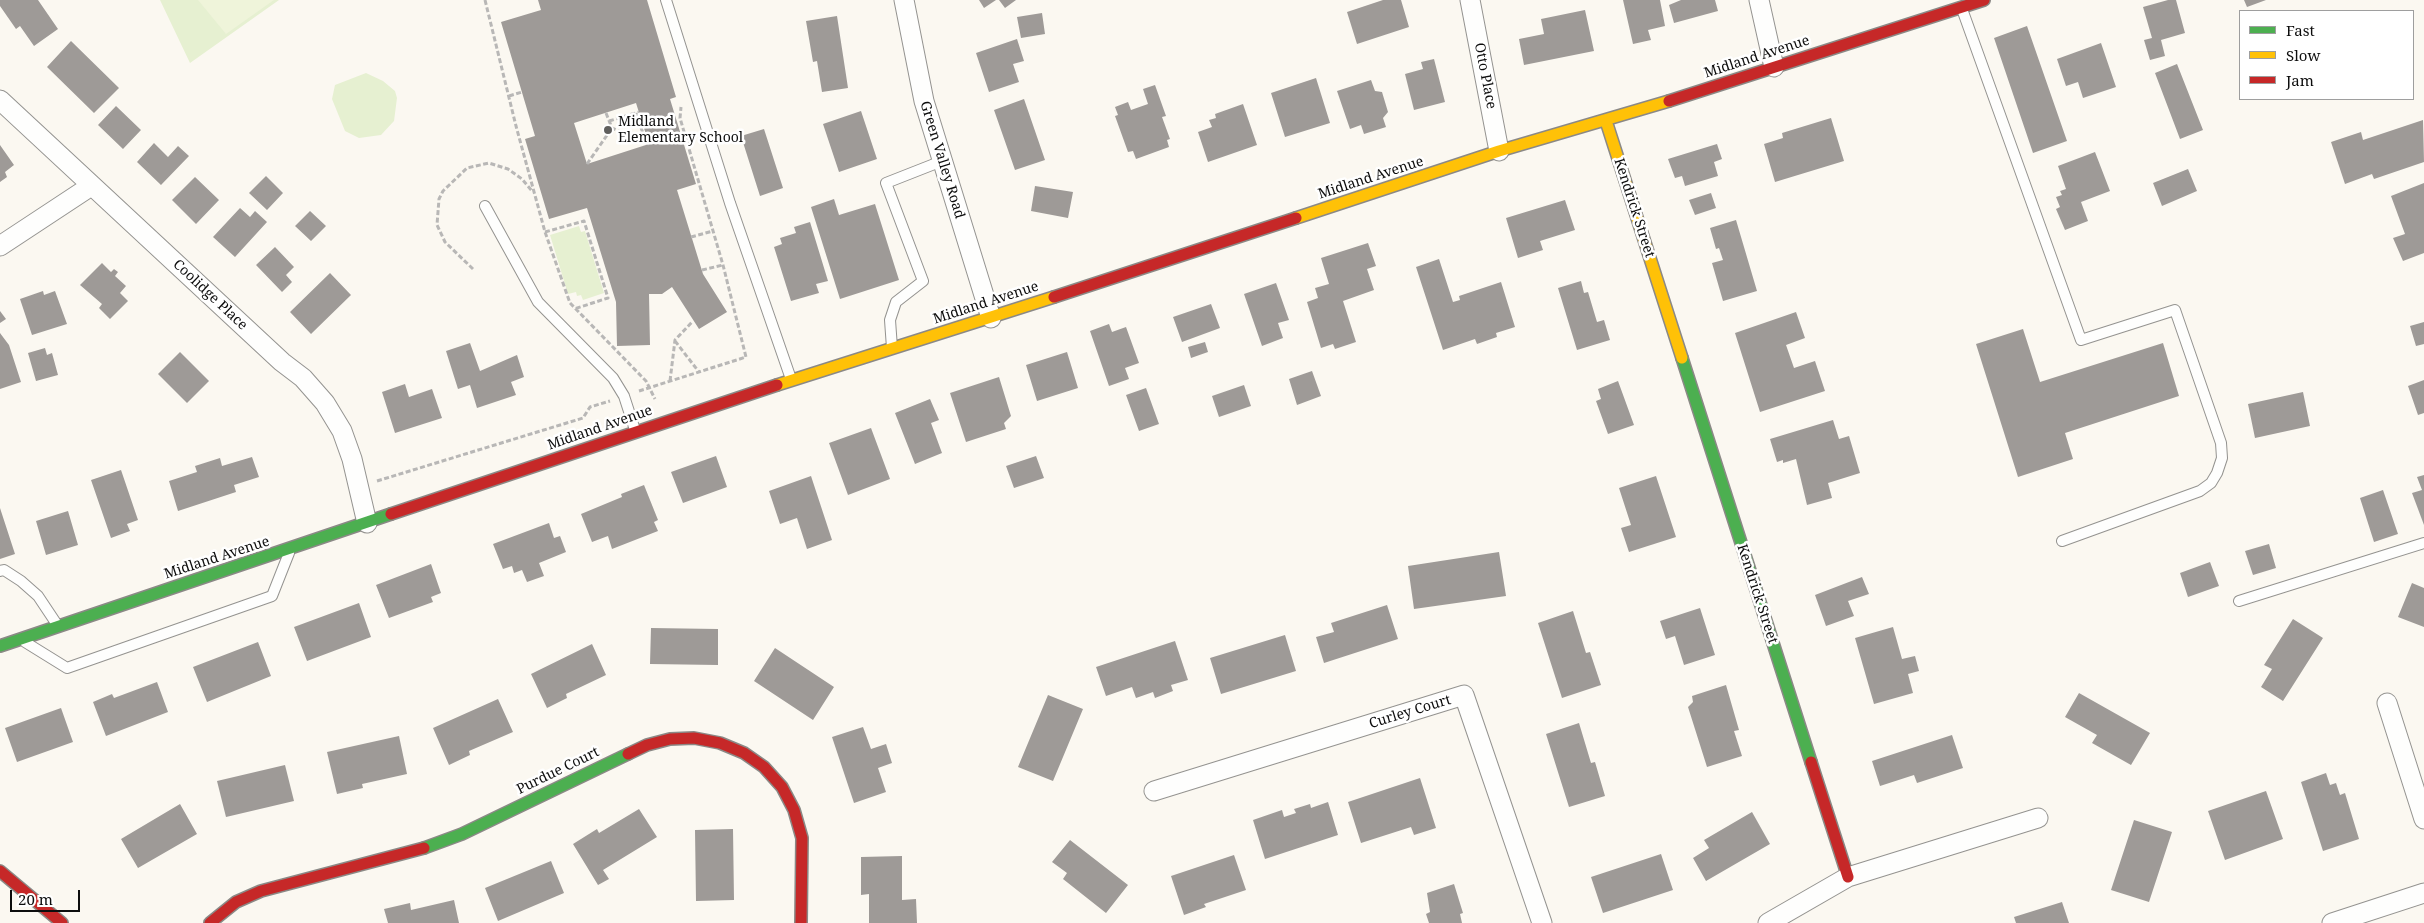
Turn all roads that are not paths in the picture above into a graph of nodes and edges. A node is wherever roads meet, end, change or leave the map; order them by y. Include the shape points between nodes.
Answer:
1 (666, 0) edge
2 (904, 0) edge
3 (1470, 0) edge
4 (1759, 0) edge
5 (1984, 0) edge
6 (1962, 7) junction
7 (1774, 67) junction
8 (0, 100) edge
9 (1606, 120) junction
10 (1499, 151) junction
11 (942, 161) junction
12 (91, 186) junction
13 (485, 206) dead end
14 (0, 246) edge
15 (991, 318) junction
16 (892, 348) junction
17 (791, 380) junction
18 (636, 431) junction
19 (367, 523) junction
20 (2062, 541) dead end
21 (2424, 543) edge
22 (291, 549) junction
23 (0, 571) edge
24 (2239, 601) dead end
25 (58, 627) junction
26 (20, 639) junction
27 (0, 646) edge
28 (2387, 703) dead end
29 (1154, 791) dead end
30 (2038, 818) dead end
31 (2424, 819) edge
32 (0, 872) edge
33 (1848, 877) junction
34 (2424, 893) edge
35 (62, 923) edge
36 (210, 923) edge
37 (801, 923) edge
38 (1542, 923) edge
39 (1768, 923) edge
40 (2332, 923) edge

1 - 17 lane via 730,203
2 - 11 street, Green Valley Road via 924,101
3 - 10 street, Otto Place
4 - 7 street
5 - 6 street, Midland Avenue
6 - 7 street, Midland Avenue
6 - 20 lane via 2082,340 2176,310 2221,443 2222,458 2217,473 2211,483 2200,491
7 - 9 street, Midland Avenue
8 - 12 street, Coolidge Place
9 - 10 street, Midland Avenue
9 - 33 street, Kendrick Street
10 - 15 street, Midland Avenue
11 - 15 street, Green Valley Road
11 - 16 lane via 886,182 923,281 896,302 890,320
12 - 14 street
12 - 19 street, Coolidge Place via 303,378 325,403 342,431 352,459
13 - 18 lane via 538,302 613,378 624,396
15 - 16 street, Midland Avenue
16 - 17 street, Midland Avenue
17 - 18 street, Midland Avenue
18 - 19 street, Midland Avenue
19 - 22 street, Midland Avenue
21 - 24 lane
22 - 25 street, Midland Avenue
22 - 26 lane via 272,596 67,668
23 - 25 lane via 4,570 22,581 38,596
25 - 26 street, Midland Avenue
26 - 27 street, Midland Avenue
28 - 31 street
29 - 38 street, Curley Court via 1464,696
30 - 33 street
32 - 35 street
33 - 39 street
34 - 40 street
36 - 37 street, Purdue Court via 236,902 261,891 417,851 462,834 646,745 694,738 720,743 744,753 782,787 794,810 802,838

